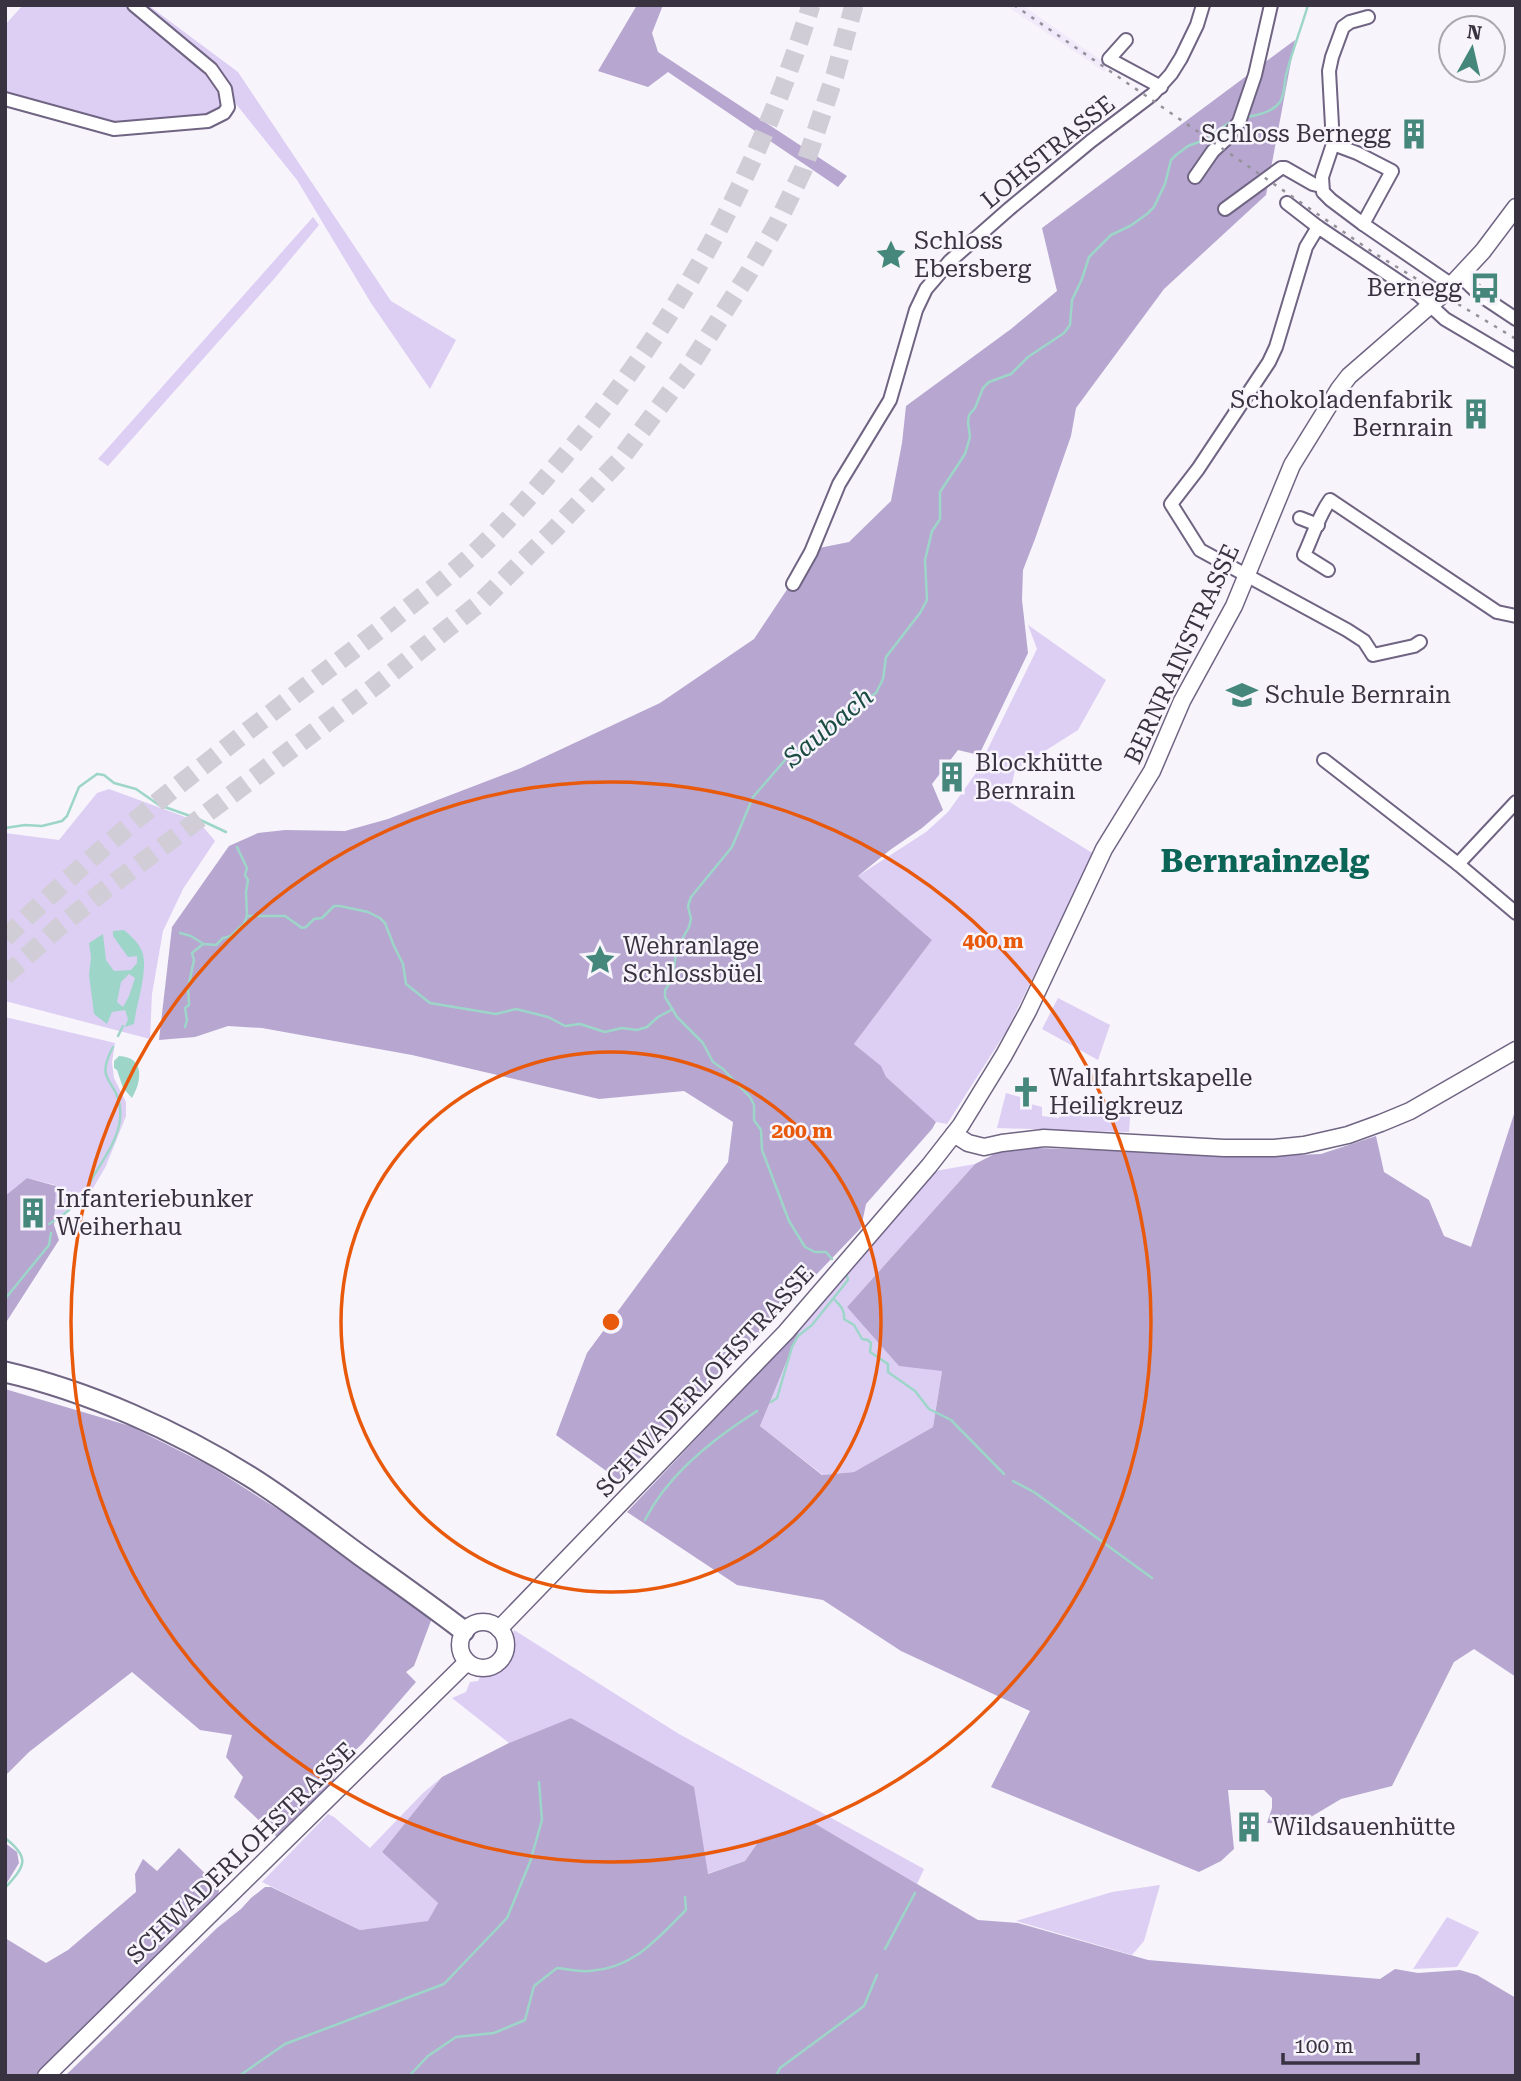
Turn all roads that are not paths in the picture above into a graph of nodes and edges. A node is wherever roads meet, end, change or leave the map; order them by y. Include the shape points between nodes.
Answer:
1 (134, 5) edge
2 (1203, 5) edge
3 (1271, 5) edge
4 (1368, 16) dead end
5 (1126, 40) dead end
6 (1161, 87) junction
7 (5, 99) edge
8 (1333, 144) junction
9 (1195, 177) dead end
10 (1321, 186) junction
11 (1287, 203) dead end
12 (1516, 207) edge
13 (1225, 209) dead end
14 (1363, 224) junction
15 (1318, 227) junction
16 (1456, 281) junction
17 (1431, 307) junction
18 (1516, 319) edge
19 (1516, 361) edge
20 (1300, 518) dead end
21 (1318, 525) junction
22 (1328, 570) dead end
23 (1247, 576) junction
24 (793, 584) dead end
25 (1516, 616) edge
26 (1420, 642) dead end
27 (1324, 760) dead end
28 (1516, 802) edge
29 (1458, 864) junction
30 (1516, 913) edge
31 (1516, 1050) edge
32 (958, 1130) junction
33 (936, 1157) joint
34 (5, 1370) edge
35 (5, 1380) edge
36 (114, 1409) junction
37 (499, 1629) junction
38 (464, 1632) junction
39 (467, 1662) junction
40 (47, 2076) edge

1 - 7 street via 211,69 225,89 228,107 224,113 208,121 114,129
2 - 6 street, LOHSTRASSE via 1181,58
3 - 9 street via 1241,117
4 - 8 street via 1343,27 1336,43 1329,71
5 - 6 street, LOHSTRASSE via 1110,60
6 - 24 street, LOHSTRASSE via 1009,209 950,261 926,289 890,400 839,484
8 - 10 street
8 - 14 street via 1392,171
10 - 13 street via 1281,168
10 - 14 street via 1325,195
11 - 15 street
12 - 16 main road, BERNRAINSTRASSE
14 - 16 street
15 - 17 street
15 - 23 street via 1306,247 1269,362 1171,504 1200,550
16 - 17 main road, BERNRAINSTRASSE
16 - 18 street
17 - 19 street
17 - 23 main road, BERNRAINSTRASSE via 1339,389 1292,465
20 - 21 street
21 - 22 street via 1304,555
21 - 25 street via 1330,500 1497,611
23 - 26 street via 1347,630 1364,641 1373,655
23 - 32 main road, BERNRAINSTRASSE via 1182,701 1152,771 1104,849 1028,1011
27 - 29 street
28 - 29 street
29 - 30 street
31 - 32 main road via 1381,1124 1304,1145 1224,1148 1044,1139 978,1146 968,1143
32 - 33 main road, BERNRAINSTRASSE
33 - 37 main road, SCHWADERLOHSTRASSE via 786,1332
34 - 36 highway
35 - 36 highway
36 - 38 highway via 251,1477
37 - 38 main road via 477,1623
37 - 39 main road via 506,1646 502,1658 481,1669
38 - 39 main road via 460,1651
39 - 40 main road, SCHWADERLOHSTRASSE

